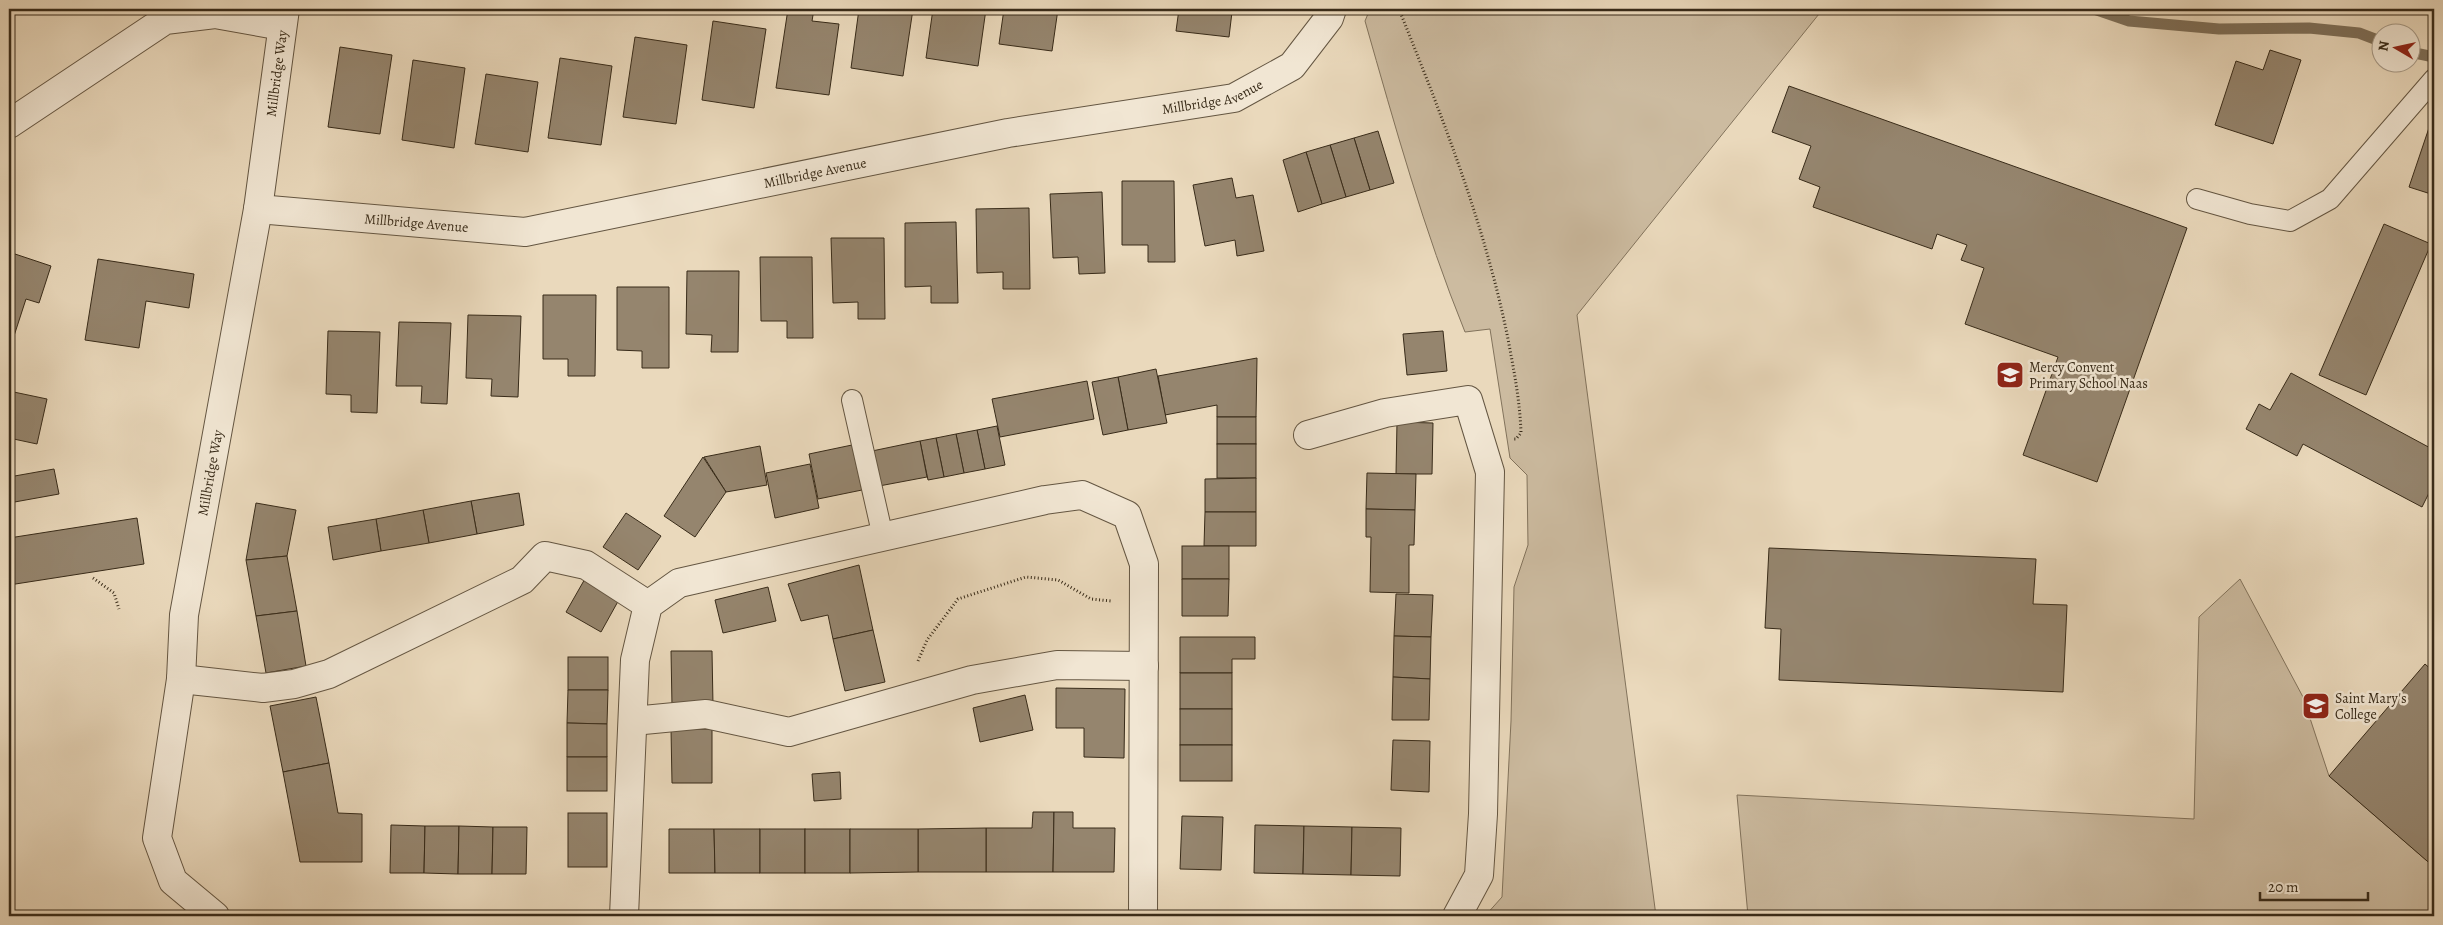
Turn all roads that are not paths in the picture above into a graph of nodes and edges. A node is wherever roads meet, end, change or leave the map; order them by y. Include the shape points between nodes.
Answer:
1 (1332, 9) edge
2 (283, 18) edge
3 (2429, 86) edge
4 (9, 124) edge
5 (2197, 199) dead end
6 (258, 209) junction
7 (852, 400) dead end
8 (1308, 435) dead end
9 (883, 537) junction
10 (648, 605) junction
11 (1144, 666) junction
12 (181, 679) junction
13 (633, 721) junction
14 (215, 916) edge
15 (624, 916) edge
16 (1142, 916) edge
17 (1457, 916) edge

1 - 6 street, Millbridge Avenue via 1329,18 1292,66 1234,98 1008,133 525,232
2 - 4 street via 215,14 165,20
2 - 6 street, Millbridge Way
3 - 5 lane via 2330,200 2290,222
6 - 12 street, Millbridge Way via 184,614
7 - 9 lane
8 - 17 street via 1385,413 1468,400 1482,444 1490,472 1483,814 1479,875
9 - 10 street via 679,583
9 - 11 street via 1045,500 1082,495 1127,514 1144,564
10 - 12 street via 586,565 545,556 522,580 329,674 294,684 263,688
10 - 13 street via 635,660
11 - 13 street via 1056,665 972,680 789,732 706,714
11 - 16 street
12 - 14 street, Millbridge Way via 157,838 173,881
13 - 15 street

